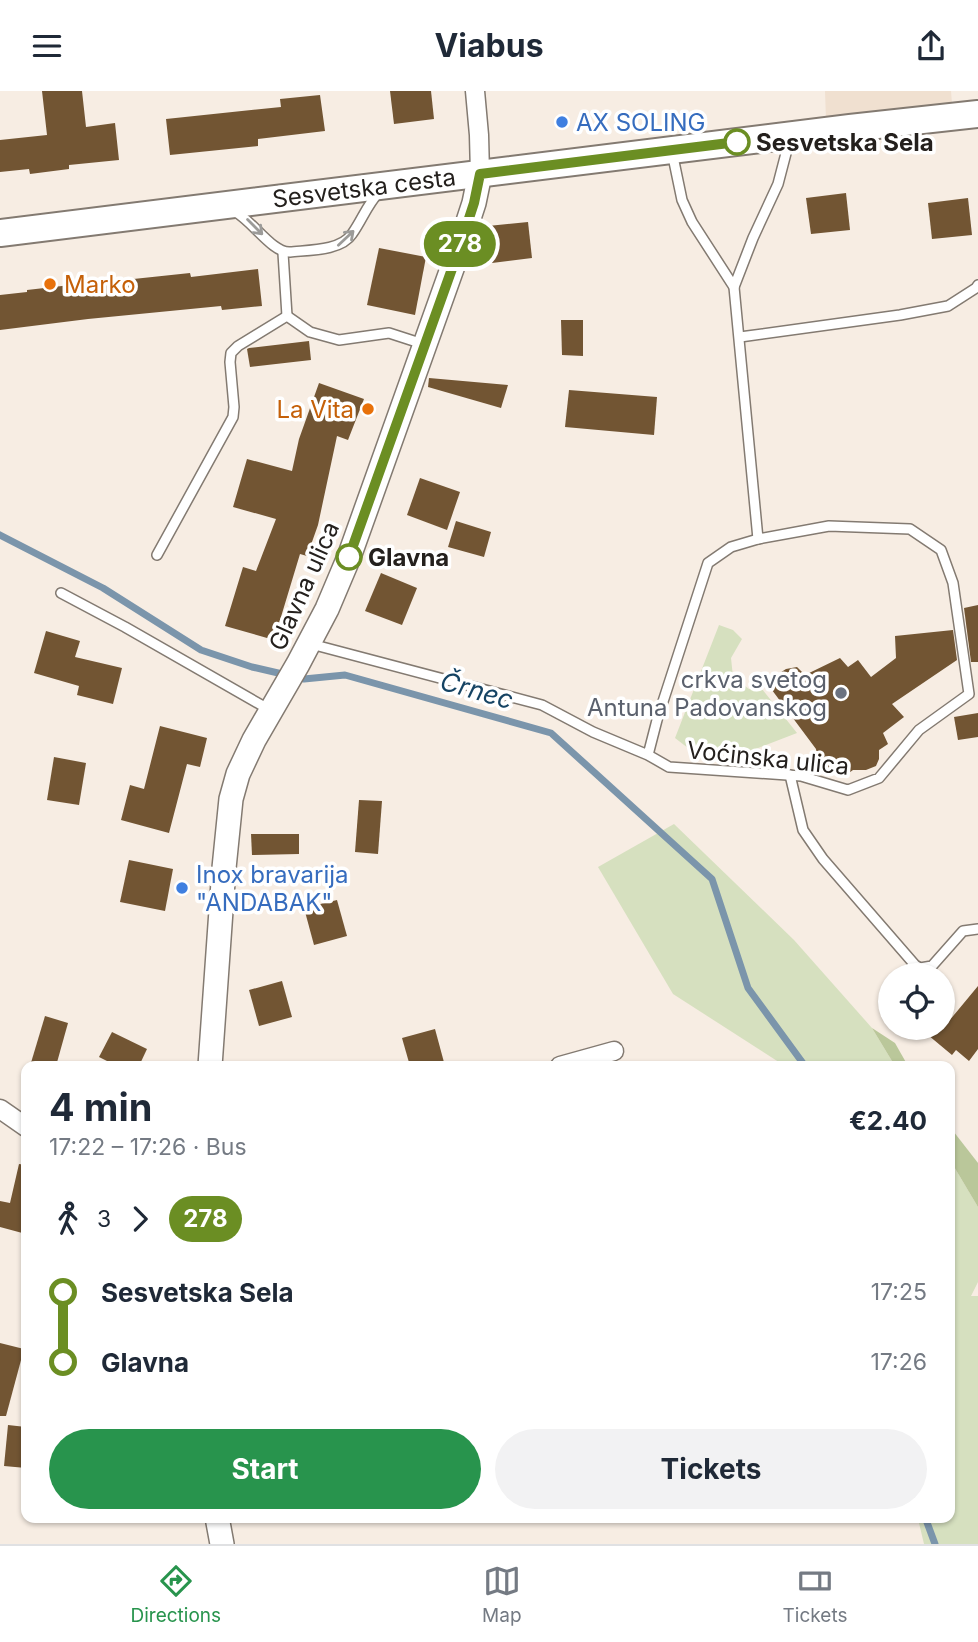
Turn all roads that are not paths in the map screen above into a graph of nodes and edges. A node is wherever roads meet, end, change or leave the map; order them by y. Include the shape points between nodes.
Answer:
1 (475, 91) edge
2 (978, 114) edge
3 (791, 135) junction
4 (671, 150) junction
5 (480, 174) junction
6 (386, 185) junction
7 (223, 205) junction
8 (0, 233) edge
9 (283, 253) junction
10 (978, 285) edge
11 (734, 287) junction
12 (287, 316) junction
13 (740, 337) junction
14 (425, 345) junction
15 (758, 539) junction
16 (156, 555) dead end
17 (61, 593) dead end
18 (310, 643) junction
19 (270, 710) junction
20 (648, 755) junction
21 (790, 775) junction
22 (978, 929) edge
23 (614, 1051) dead end
24 (210, 1061) edge
25 (579, 1061) edge
26 (0, 1109) edge
27 (21, 1124) edge
28 (218, 1523) edge
29 (222, 1544) edge

1 - 5 street
2 - 3 main road, Sesvetska cesta
3 - 4 main road, Sesvetska cesta
3 - 11 lane via 778,184
4 - 5 main road, Sesvetska cesta
4 - 11 lane via 682,201
5 - 6 main road, Sesvetska cesta
5 - 14 street, Glavna ulica
6 - 7 main road, Sesvetska cesta
9 -> 6 lane via 345,242
7 - 8 main road, Sesvetska cesta
7 -> 9 lane via 250,221
9 - 12 lane
10 - 13 lane via 948,306
11 - 13 lane
12 - 14 lane via 310,332 339,340 389,333
12 - 16 lane via 231,353 233,417
13 - 15 lane
14 - 18 street, Glavna ulica via 349,557
15 - 20 lane, Voćinska ulica via 731,547 708,563
15 - 21 lane, Voćinska ulica via 829,526 910,529 941,550 953,583 969,694 919,730 879,778 848,790
17 - 19 lane
18 - 19 street, Glavna ulica
18 - 20 lane, Voćinska ulica via 542,705
19 - 24 street, Glavna ulica via 231,799
20 - 21 lane, Voćinska ulica via 669,767
21 - 22 lane via 803,829 823,859 915,965 932,967 963,931
23 - 25 street
26 - 27 street
28 - 29 street

